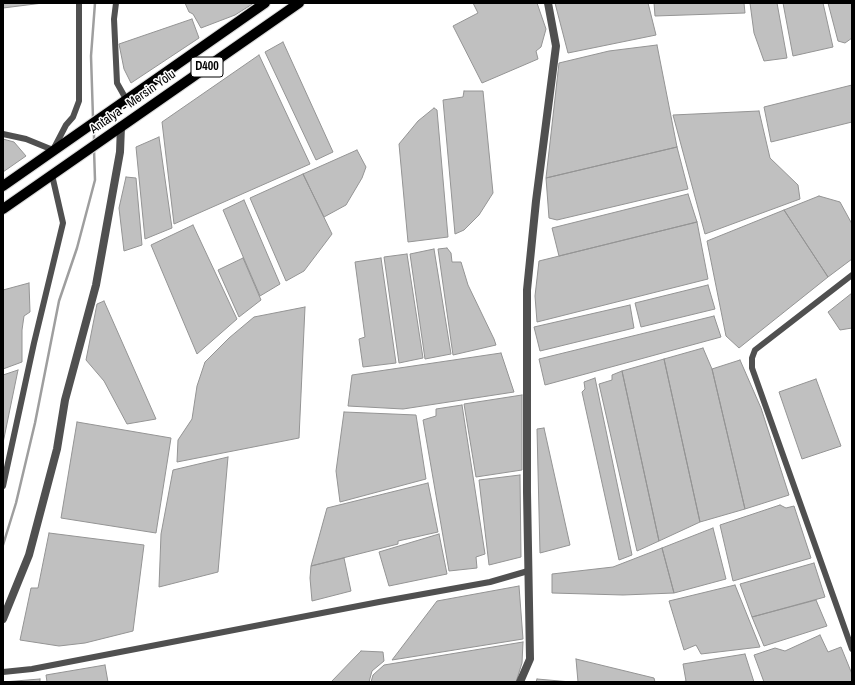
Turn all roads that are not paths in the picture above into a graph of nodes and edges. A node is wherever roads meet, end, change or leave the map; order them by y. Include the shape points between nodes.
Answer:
1 (78, 3) edge
2 (116, 3) edge
3 (264, 3) edge
4 (299, 3) edge
5 (548, 3) edge
6 (126, 99) junction
7 (118, 129) junction
8 (3, 134) edge
9 (54, 150) junction
10 (52, 175) junction
11 (3, 186) edge
12 (3, 209) edge
13 (852, 275) edge
14 (3, 486) edge
15 (528, 571) junction
16 (3, 619) edge
17 (852, 649) edge
18 (3, 672) edge
19 (520, 682) edge

1 - 9 street via 79,101
2 - 6 street via 114,20 117,83
3 - 6 highway, Antalya - Mersin Yolu / D400
4 - 7 highway, Antalya - Mersin Yolu / D400
5 - 15 street via 556,46 527,290
6 - 9 highway, Antalya - Mersin Yolu / D400
7 - 10 highway, Antalya - Mersin Yolu / D400
7 - 16 street via 120,152 96,286 65,400 57,449 29,555
8 - 9 street via 26,139
9 - 11 highway, Antalya - Mersin Yolu / D400
10 - 12 highway, Antalya - Mersin Yolu / D400
10 - 14 street via 63,223
13 - 17 street via 755,350 752,368
15 - 18 street via 490,582 32,669
15 - 19 street via 530,659

